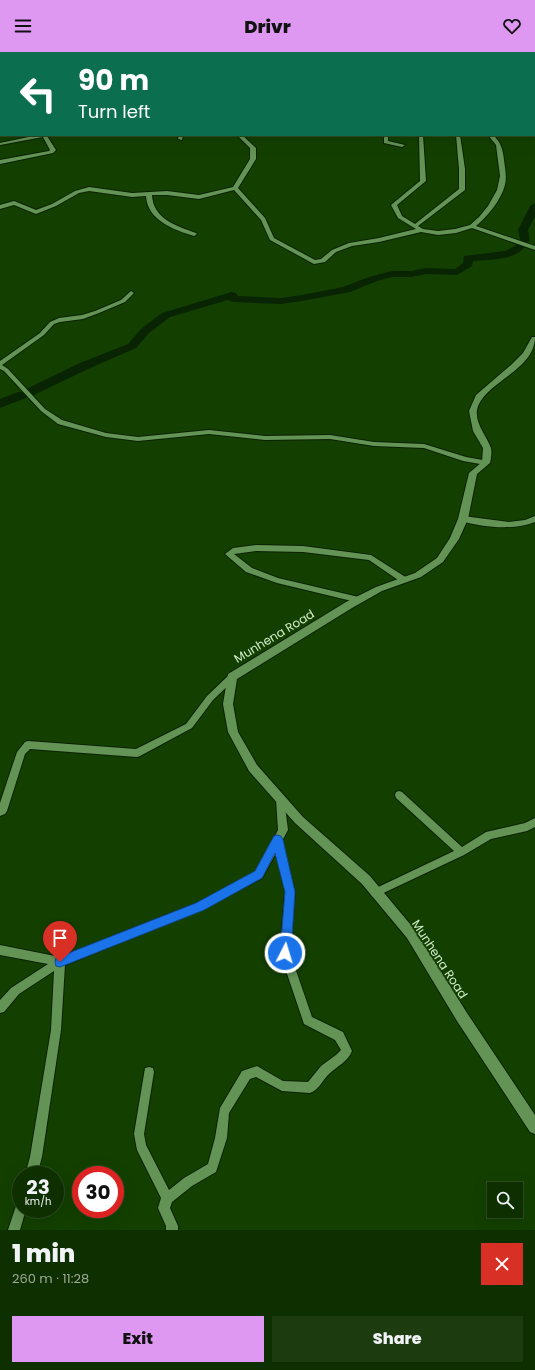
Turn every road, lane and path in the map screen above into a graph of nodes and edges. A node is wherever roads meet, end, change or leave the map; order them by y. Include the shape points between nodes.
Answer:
1 (40, 136) edge
2 (46, 136) edge
3 (240, 136) edge
4 (386, 136) edge
5 (421, 136) edge
6 (458, 136) edge
7 (491, 136) edge
8 (0, 144) edge
9 (402, 145) dead end
10 (0, 162) edge
11 (235, 188) junction
12 (149, 194) junction
13 (0, 207) edge
14 (415, 226) junction
15 (472, 226) junction
16 (421, 230) junction
17 (194, 234) dead end
18 (535, 248) edge
19 (131, 293) dead end
20 (535, 339) edge
21 (0, 365) edge
22 (486, 463) junction
23 (463, 519) junction
24 (535, 519) edge
25 (404, 580) junction
26 (360, 600) junction
27 (232, 677) junction
28 (398, 795) dead end
29 (280, 799) junction
30 (0, 812) edge
31 (535, 822) edge
32 (277, 840) junction
33 (462, 852) junction
34 (375, 893) junction
35 (0, 950) edge
36 (60, 962) junction
37 (0, 1008) edge
38 (149, 1072) dead end
39 (535, 1127) edge
40 (34, 1166) edge
41 (167, 1198) junction
42 (18, 1218) edge
43 (14, 1230) edge
44 (172, 1230) edge

1 - 8 street
2 - 10 street via 53,150 51,152
3 - 11 street via 253,148 253,159
4 - 9 street via 386,142
5 - 14 street via 423,181 394,205 400,217
6 - 14 street via 462,190
7 - 15 street via 497,142 500,154 503,184 490,206
11 - 12 street via 199,197 167,193
11 - 16 street via 263,219 272,240 314,262 323,261 334,251 351,244
12 - 13 street via 132,195 89,189 77,192 36,212 13,202
12 - 17 street via 150,207 159,217
14 - 16 street
15 - 16 street via 438,233
15 - 18 street
19 - 21 street via 123,301 97,312 52,323 42,334
20 - 22 street via 514,367 479,397 473,410 477,431 487,448
21 - 22 street via 43,410 60,422 106,435 138,439 209,432 265,438 330,437 374,444 424,446
22 - 23 street, Munhena Road via 473,474
23 - 24 street via 509,525 529,523
23 - 25 street, Munhena Road via 454,540 440,560 418,576
25 - 26 street, Munhena Road via 379,589
25 - 26 street via 371,558 303,550 256,548 233,551 229,554 249,570 277,580
26 - 27 street, Munhena Road
27 - 29 street, Munhena Road via 228,704 233,732 253,768
27 - 30 street via 210,698 189,726 137,752 28,746 21,752
28 - 33 street
29 - 32 street via 282,830
29 - 34 street, Munhena Road via 299,820 366,880
31 - 33 street via 527,827 489,835
32 - 36 street via 259,875 200,906
32 - 41 street via 290,892 285,953 308,1020 339,1036 347,1051 325,1070 310,1088 282,1086 257,1071 246,1075 224,1112 222,1138 212,1168
33 - 34 street
34 - 39 street, Munhena Road via 411,934
35 - 36 street
36 - 37 street via 15,991
36 - 40 street via 56,1030
38 - 41 street via 139,1134 141,1146
41 - 44 street via 164,1208
42 - 43 street

